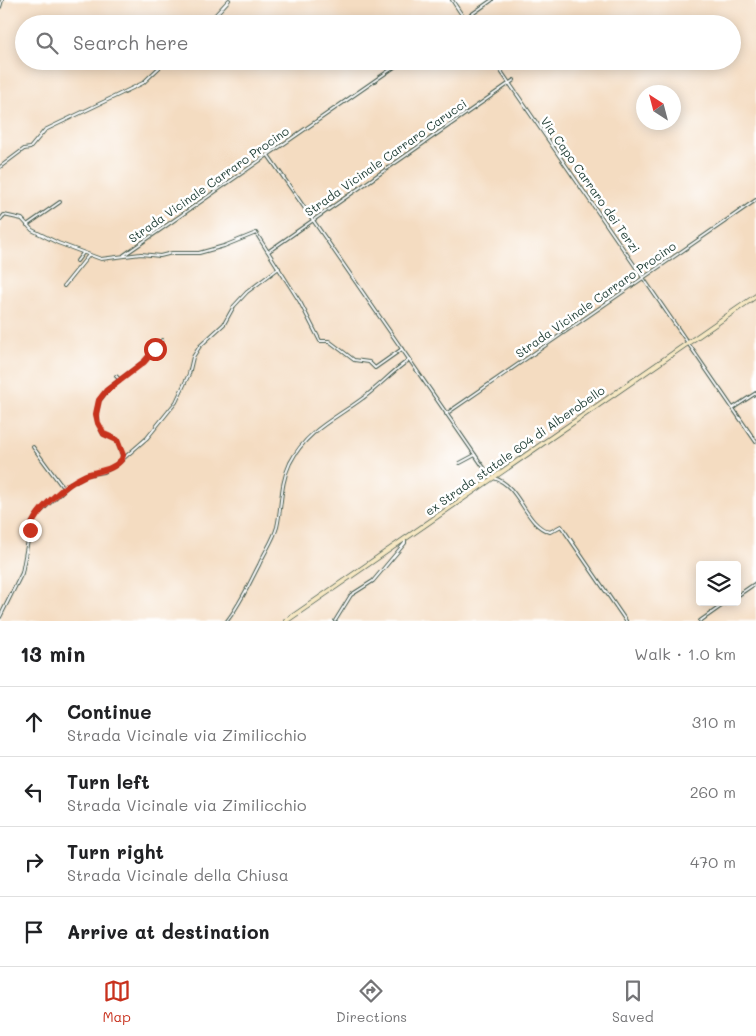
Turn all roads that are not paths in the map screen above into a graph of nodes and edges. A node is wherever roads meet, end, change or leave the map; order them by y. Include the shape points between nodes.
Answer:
1 (2, 0) edge
2 (229, 0) edge
3 (452, 0) edge
4 (492, 0) edge
5 (0, 7) edge
6 (215, 15) edge
7 (462, 15) edge
8 (471, 15) edge
9 (157, 70) edge
10 (391, 70) edge
11 (500, 70) edge
12 (514, 80) dead end
13 (509, 84) junction
14 (268, 155) junction
15 (0, 167) edge
16 (756, 200) edge
17 (60, 202) dead end
18 (0, 220) edge
19 (313, 220) junction
20 (27, 225) junction
21 (268, 251) junction
22 (84, 253) junction
23 (90, 255) junction
24 (123, 256) junction
25 (77, 261) dead end
26 (279, 268) junction
27 (643, 278) junction
28 (64, 286) dead end
29 (756, 296) edge
30 (162, 340) dead end
31 (688, 343) junction
32 (402, 349) junction
33 (409, 360) junction
34 (124, 370) dead end
35 (127, 375) junction
36 (116, 376) dead end
37 (120, 380) junction
38 (756, 393) edge
39 (733, 408) junction
40 (446, 414) junction
41 (756, 442) edge
42 (33, 447) dead end
43 (475, 455) junction
44 (123, 457) junction
45 (460, 463) dead end
46 (493, 478) junction
47 (64, 489) junction
48 (404, 539) junction
49 (756, 583) edge
50 (741, 593) edge
51 (722, 606) edge
52 (0, 609) edge
53 (4, 611) junction
54 (0, 617) edge
55 (227, 621) edge
56 (286, 621) edge
57 (335, 621) edge
58 (626, 621) edge
59 (700, 621) edge

1 - 5 street
2 - 6 street
3 - 7 street
4 - 8 street
9 - 15 street via 143,83 44,130 30,148
10 - 14 street, Strada Vicinale Carraro Procino
11 - 13 street, Via Capo Carraro dei Terzi
12 - 13 street, Strada Vicinale Carraro Carucci
13 - 19 street, Strada Vicinale Carraro Carucci
13 - 27 street, Via Capo Carraro dei Terzi
14 - 19 street
14 - 24 street, Strada Vicinale Carraro Procino
16 - 27 street, Strada Vicinale Carraro Procino
17 - 20 street
18 - 20 street via 5,215 20,219
19 - 21 street, Strada Vicinale Carraro Carucci
19 - 32 street
20 - 22 street
21 - 24 street via 256,233 198,253
21 - 26 street
22 - 23 street
22 - 25 street
23 - 24 street via 104,259
23 - 28 street
26 - 32 street via 320,341 328,340 352,360 369,362 375,368
26 - 44 street via 247,292 222,326 200,346 174,405 152,434
27 - 31 street, Via Capo Carraro dei Terzi
27 - 40 street, Strada Vicinale Carraro Procino
29 - 31 main road, ex Strada statale 604 di Alberobello
30 - 35 street via 144,362
31 - 39 street, Via Capo Carraro dei Terzi
31 - 46 main road, ex Strada statale 604 di Alberobello
32 - 33 street
33 - 40 street
33 - 55 street via 363,398 323,424 294,456 282,490 272,542 239,606
34 - 35 street
35 - 37 street
36 - 37 street
37 - 44 street via 102,395 96,417 103,433 117,440
38 - 39 street
39 - 41 street, Via Capo Carraro dei Terzi
40 - 43 street
42 - 47 street
43 - 45 street
43 - 46 street
44 - 47 street via 116,466 83,476
46 - 48 main road, ex Strada statale 604 di Alberobello
46 - 58 street via 502,480 518,497 540,528 552,532 561,526
47 - 53 street via 32,522 26,562
48 - 56 main road, ex Strada statale 604 di Alberobello
48 - 57 street via 405,543 373,581 349,598
49 - 50 street
51 - 59 street
52 - 53 street
53 - 54 street

